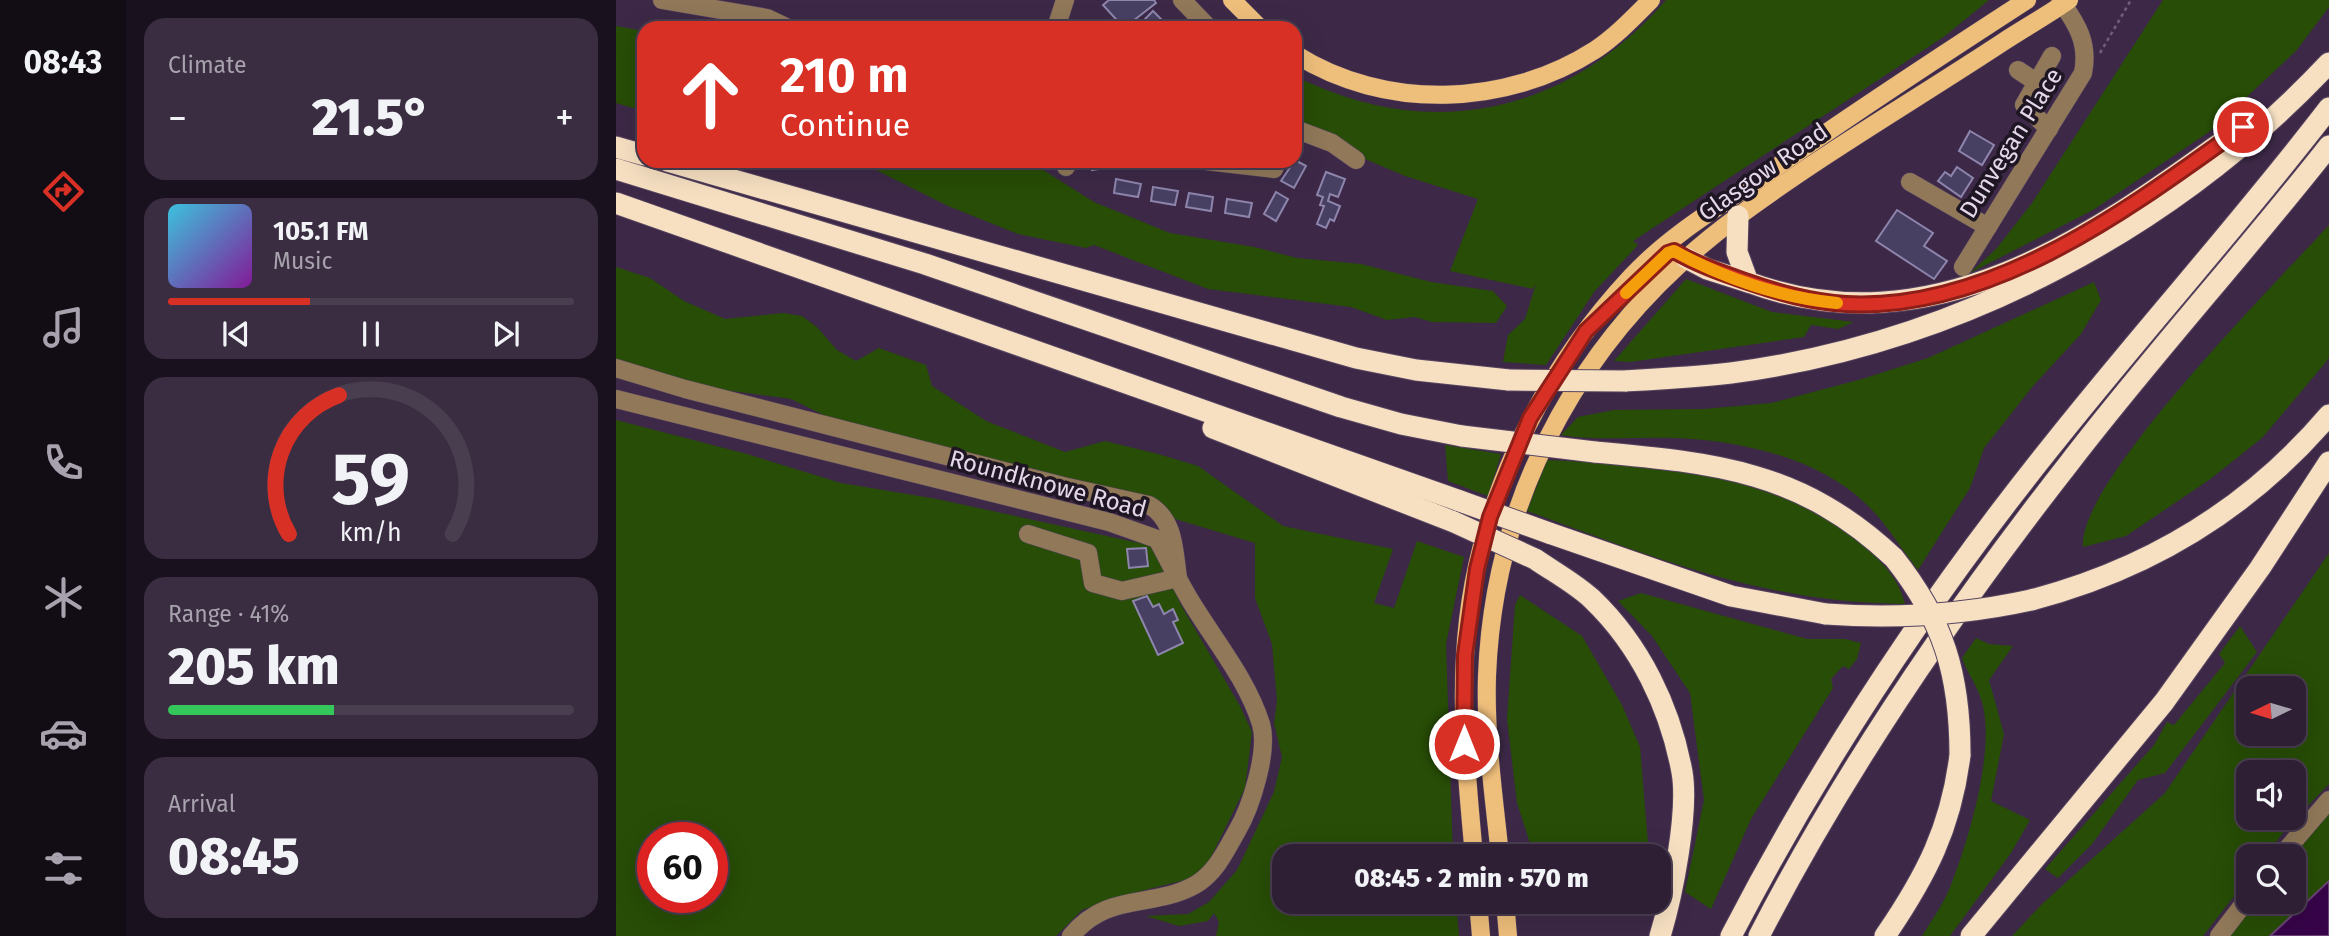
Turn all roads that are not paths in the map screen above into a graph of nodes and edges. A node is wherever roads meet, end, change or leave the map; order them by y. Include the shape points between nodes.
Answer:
1 (662, 0) edge
2 (1065, 0) edge
3 (1182, 0) edge
4 (1232, 0) edge
5 (1651, 0) edge
6 (2027, 0) edge
7 (2064, 2) edge
8 (773, 21) edge
9 (1058, 21) edge
10 (1202, 21) edge
11 (1253, 21) edge
12 (2329, 46) edge
13 (2052, 56) dead end
14 (1302, 58) edge
15 (2329, 64) edge
16 (2018, 70) dead end
17 (2036, 82) junction
18 (2329, 108) edge
19 (2243, 127) junction
20 (2049, 129) junction
21 (1302, 132) edge
22 (2329, 146) edge
23 (616, 147) edge
24 (637, 153) edge
25 (1356, 160) dead end
26 (691, 168) edge
27 (616, 169) edge
28 (1910, 182) dead end
29 (616, 203) edge
30 (1738, 216) junction
31 (1988, 227) junction
32 (1686, 258) junction
33 (1963, 267) dead end
34 (1748, 282) junction
35 (922, 310) junction
36 (1586, 331) junction
37 (1884, 338) junction
38 (616, 368) edge
39 (616, 398) edge
40 (2329, 415) edge
41 (2329, 462) edge
42 (1028, 534) dead end
43 (1178, 578) junction
44 (2329, 800) edge
45 (1473, 844) edge
46 (1499, 844) edge
47 (2290, 844) edge
48 (1479, 914) edge
49 (1506, 914) edge
50 (2236, 914) edge
51 (1886, 935) edge
52 (1071, 936) edge
53 (1481, 936) edge
54 (1508, 936) edge
55 (1660, 936) edge
56 (1731, 936) edge
57 (1759, 936) edge
58 (1971, 936) edge
59 (2219, 936) edge

1 - 8 street
2 - 9 street
3 - 10 street
4 - 11 main road
5 - 14 main road via 1609,39 1565,66 1531,81 1474,93 1434,95 1374,88
6 - 36 main road, Glasgow Road via 1863,106 1669,242 1632,276
7 - 20 street, Dunvegan Place via 2082,33 2087,55 2083,73
7 - 30 main road, Glasgow Road
12 - 19 highway
13 - 17 street
15 - 37 highway via 2225,158 2111,238 1990,302
16 - 17 street
17 - 20 street via 2024,105
18 - 56 highway via 2272,183 2050,448 1961,568 1871,698 1796,818
19 - 34 highway via 2093,228 2053,250 1956,290 1890,303 1847,304 1799,298
19 - 37 highway via 2169,190 2078,249 2011,284
20 - 31 street, Dunvegan Place
21 - 25 street via 1332,143
22 - 57 highway via 2070,461 2006,546 1844,788
23 - 24 highway
26 - 37 highway, bridge via 1356,358 1416,370 1509,380 1625,381 1732,373
27 - 51 highway, bridge via 925,264 1341,407 1462,436 1716,466 1779,483 1850,519 1894,558 1928,604 1941,633 1958,702 1960,755 1950,813 1916,892
28 - 31 street
29 - 35 highway
30 - 32 main road, Glasgow Road
30 - 34 highway via 1737,252
31 - 33 street, Dunvegan Place
32 - 34 highway
32 - 36 main road via 1674,251 1668,253
32 - 46 main road, Glasgow Road via 1599,352 1554,422 1508,538 1492,613 1487,678
35 - 40 highway, bridge via 1720,593 1826,614 1954,614 2031,600 2119,572 2182,541 2235,505 2283,466
35 - 55 highway, bridge via 1499,540 1591,598 1634,647 1664,708 1682,774 1679,854
36 - 45 main road, Glasgow Road via 1530,418 1490,517 1477,569 1465,667 1464,744
38 - 43 street via 1149,505 1161,512 1170,527
39 - 43 street, Roundknowe Road via 1109,522 1157,539
41 - 58 highway via 2164,702
42 - 43 street via 1088,553 1093,583 1122,591
43 - 52 street, Roundknowe Road via 1242,682 1262,727 1257,786 1216,867 1196,885 1115,905 1085,919
44 - 47 street
48 - 53 main road
49 - 54 main road
50 - 59 street

